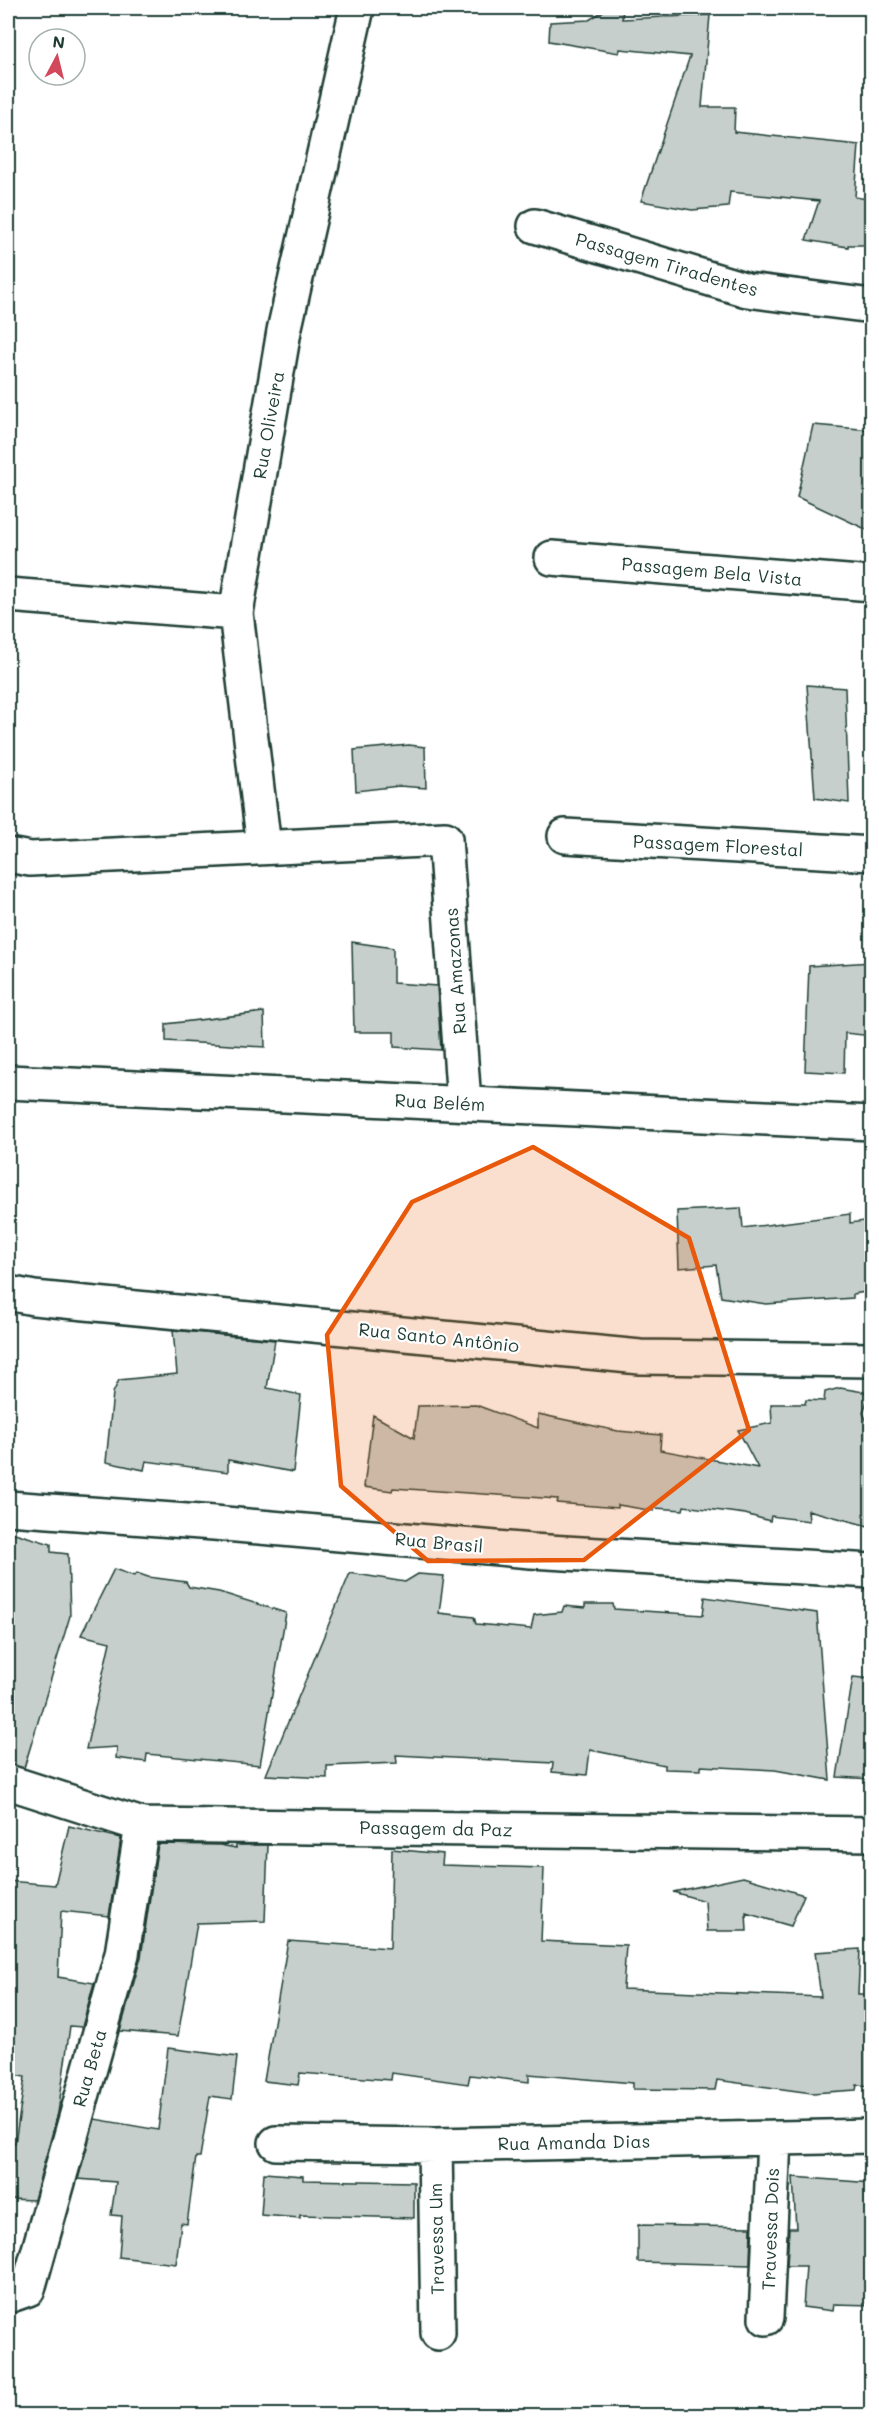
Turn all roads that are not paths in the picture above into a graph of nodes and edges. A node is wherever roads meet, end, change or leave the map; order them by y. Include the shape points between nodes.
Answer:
1 (357, 8) edge
2 (535, 226) dead end
3 (872, 306) edge
4 (552, 558) dead end
5 (872, 584) edge
6 (8, 595) edge
7 (236, 613) junction
8 (565, 836) dead end
9 (264, 847) junction
10 (872, 854) edge
11 (8, 855) edge
12 (8, 1082) edge
13 (464, 1103) junction
14 (872, 1123) edge
15 (8, 1293) edge
16 (872, 1360) edge
17 (8, 1508) edge
18 (872, 1571) edge
19 (8, 1782) edge
20 (142, 1824) junction
21 (872, 1834) edge
22 (872, 2136) edge
23 (774, 2139) junction
24 (276, 2143) dead end
25 (435, 2145) junction
26 (8, 2296) edge
27 (766, 2318) dead end
28 (438, 2333) dead end

1 - 7 street, Rua Oliveira via 284,331
2 - 3 street, Passagem Tiradentes via 747,290
4 - 5 street, Passagem Bela Vista
6 - 7 street
7 - 9 street, Rua Oliveira
8 - 10 street, Passagem Florestal
9 - 11 street via 30,859
9 - 13 street, Rua Amazonas via 446,839
12 - 13 street, Rua Belém
13 - 14 street, Rua Belém
15 - 16 street, Rua Santo Antônio via 640,1357
17 - 18 street, Rua Brasil via 531,1551
19 - 20 street, Passagem da Paz
20 - 21 street, Passagem da Paz
20 - 26 street, Rua Beta via 122,1954 31,2277 27,2289
22 - 23 street, Rua Amanda Dias
23 - 25 street, Rua Amanda Dias
23 - 27 street, Travessa Dois
24 - 25 street, Rua Amanda Dias
25 - 28 street, Travessa Um

